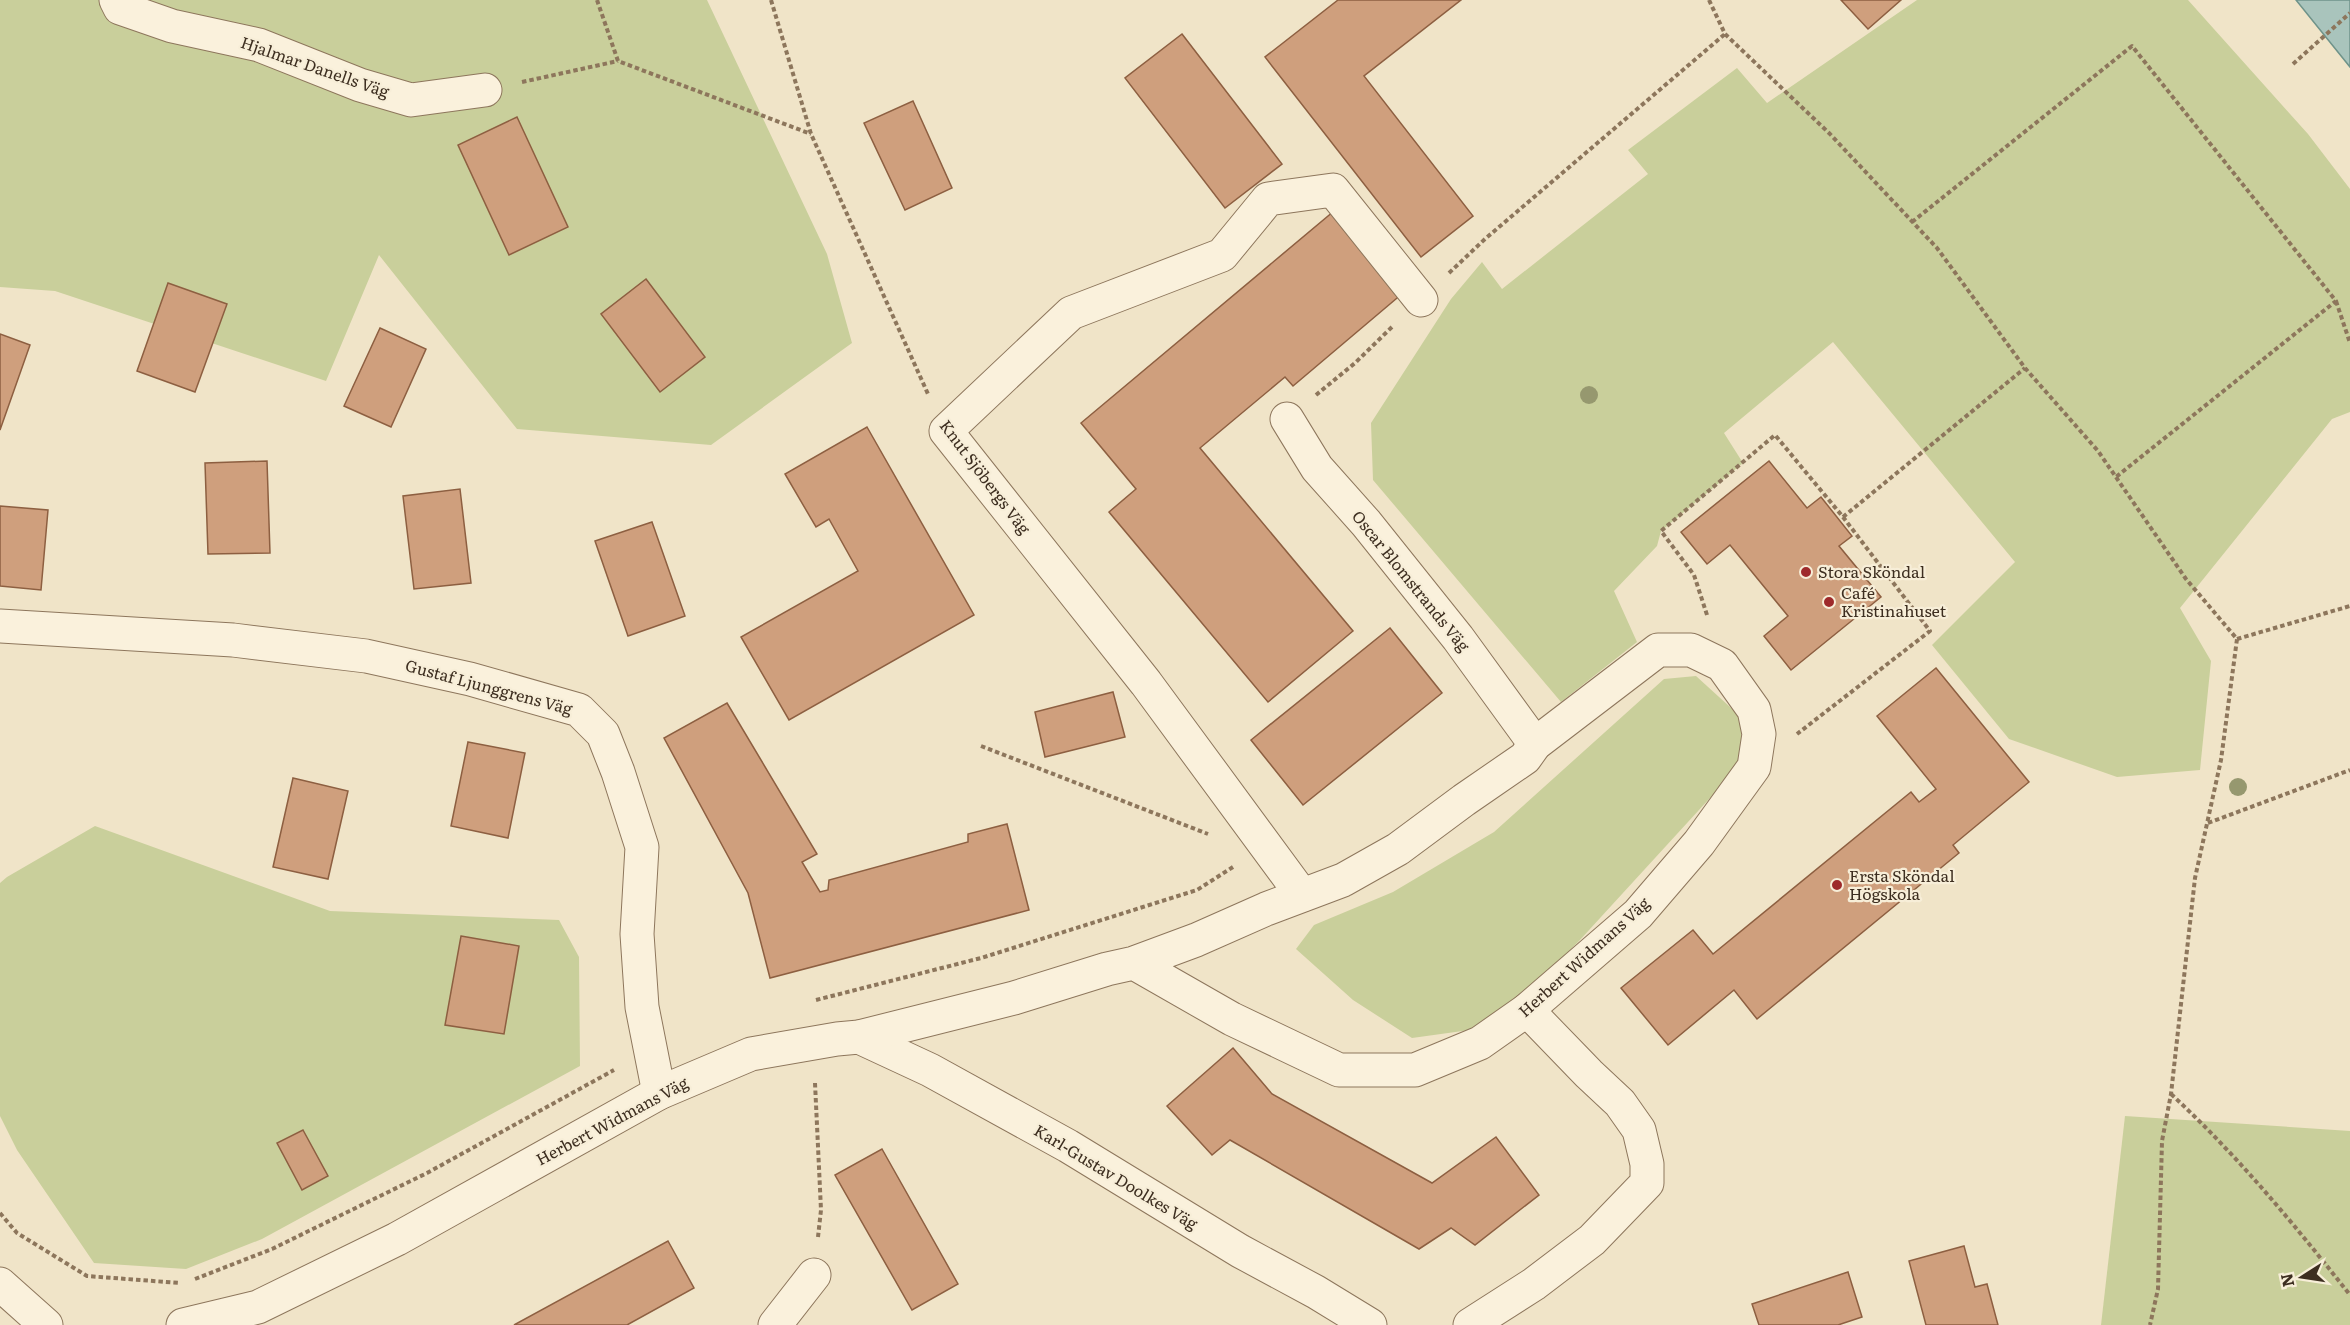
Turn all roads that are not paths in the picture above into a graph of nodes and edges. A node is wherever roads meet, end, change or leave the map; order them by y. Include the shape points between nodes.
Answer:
1 (116, 0) edge
2 (485, 90) road end
3 (1421, 300) road end
4 (1287, 419) road end
5 (0, 626) edge
6 (1534, 744) junction
7 (1302, 896) junction
8 (1134, 963) junction
9 (1527, 1010) junction
10 (859, 1037) junction
11 (659, 1093) junction
12 (814, 1275) road end
13 (0, 1284) edge
14 (46, 1325) edge
15 (183, 1325) edge
16 (775, 1325) edge
17 (1370, 1325) edge
18 (1470, 1325) edge

1 - 2 street, Hjalmar Danells Väg via 120,8 172,26 259,45 360,85 411,99
3 - 7 street, Knut Sjöbergs Väg via 1333,190 1268,199 1222,255 1071,313 946,431 1146,683
4 - 6 street, Oscar Blomstrands Väg via 1317,468 1444,620
5 - 11 street, Gustaf Ljunggrens Väg via 233,640 366,656 470,679 579,710 603,734 642,847 637,934 642,1007
6 - 7 street, Herbert Widmans Väg via 1525,758 1398,849 1343,880
6 - 9 street, Herbert Widmans Väg via 1658,650 1691,650 1722,665 1754,710 1759,734 1754,767 1699,843 1638,914
7 - 8 street, Herbert Widmans Väg
8 - 9 street, Herbert Widmans Väg via 1232,1019 1339,1070 1415,1070 1480,1043
8 - 10 street, Herbert Widmans Väg
9 - 18 street via 1620,1103 1639,1130 1647,1183 1592,1240
10 - 11 street, Herbert Widmans Väg via 751,1054
10 - 17 street, Karl-Gustav Doolkes Väg via 930,1070 1068,1146
11 - 15 street, Herbert Widmans Väg via 397,1239 258,1307
12 - 16 street
13 - 14 street

